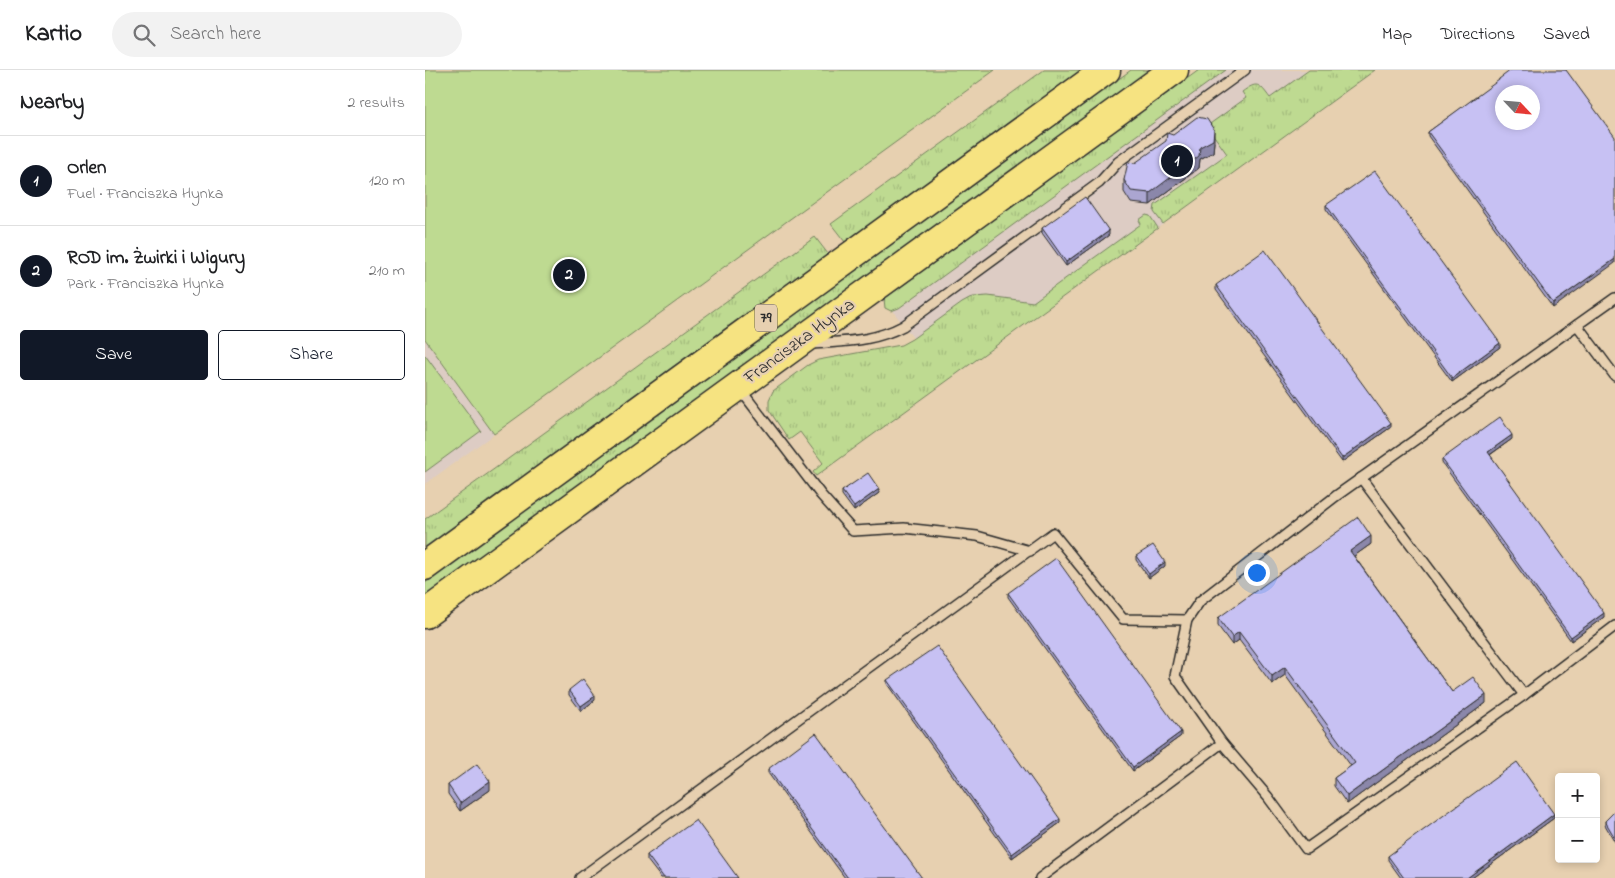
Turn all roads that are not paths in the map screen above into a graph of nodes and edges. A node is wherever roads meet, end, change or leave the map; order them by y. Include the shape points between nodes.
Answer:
1 (1106, 70) edge
2 (1174, 70) edge
3 (1245, 70) edge
4 (1615, 298) edge
5 (1577, 325) junction
6 (796, 345) junction
7 (1615, 376) edge
8 (738, 387) junction
9 (1361, 478) junction
10 (1030, 551) junction
11 (425, 566) edge
12 (425, 614) edge
13 (1187, 620) junction
14 (1615, 626) edge
15 (1524, 695) junction
16 (1222, 743) junction
17 (580, 878) edge
18 (1040, 878) edge

1 - 11 main road, 79
2 - 6 main road, Franciszka Hynka / 79
3 - 6 lane via 1118,162 1099,183 903,326 867,340
4 - 5 lane
5 - 7 lane
5 - 9 lane
6 - 8 main road, Franciszka Hynka / 79
8 - 10 lane via 816,490 853,531 905,528 977,536
8 - 12 main road, Franciszka Hynka / 79
9 - 13 lane via 1200,601
9 - 15 lane
10 - 13 lane via 1053,533 1123,618
10 - 17 lane
13 - 16 lane via 1175,676
14 - 15 lane
15 - 16 lane via 1306,849 1268,797
16 - 18 lane

